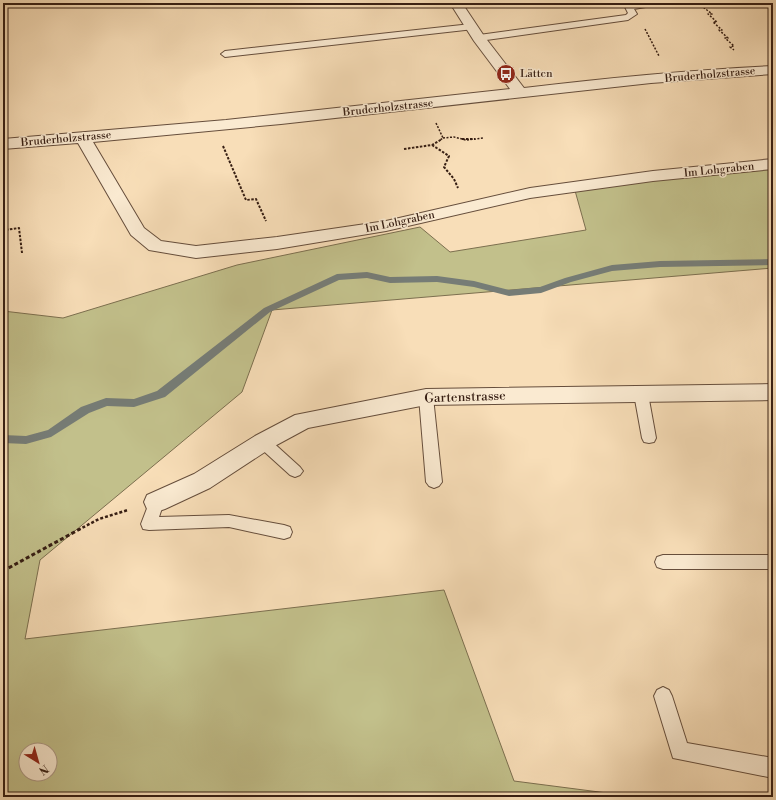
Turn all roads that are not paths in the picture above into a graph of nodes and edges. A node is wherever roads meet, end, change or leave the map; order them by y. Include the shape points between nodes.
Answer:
1 (456, 3) edge
2 (656, 3) edge
3 (475, 33) junction
4 (225, 54) dead end
5 (773, 70) edge
6 (520, 93) junction
7 (83, 138) junction
8 (3, 144) edge
9 (773, 164) edge
10 (773, 392) edge
11 (641, 394) junction
12 (426, 397) junction
13 (649, 438) dead end
14 (263, 442) junction
15 (296, 471) dead end
16 (434, 482) dead end
17 (156, 502) joint
18 (284, 532) dead end
19 (663, 562) dead end
20 (773, 562) edge
21 (663, 696) dead end
22 (773, 768) edge

1 - 3 street
2 - 3 lane via 629,7 633,14 628,17
3 - 4 lane
3 - 6 street
5 - 6 street, Bruderholzstrasse
6 - 7 street, Bruderholzstrasse
7 - 8 street, Bruderholzstrasse
7 - 9 street, Im Lohgraben via 137,232 156,246 196,252 277,243 386,226 530,193 652,176
10 - 11 street, Gartenstrasse
11 - 12 street, Gartenstrasse
11 - 13 lane
12 - 14 street, Gartenstrasse via 303,421
12 - 16 lane
14 - 15 lane
14 - 17 street, Gartenstrasse via 202,481
17 - 18 lane via 149,524 228,521
19 - 20 lane
21 - 22 lane via 680,751

